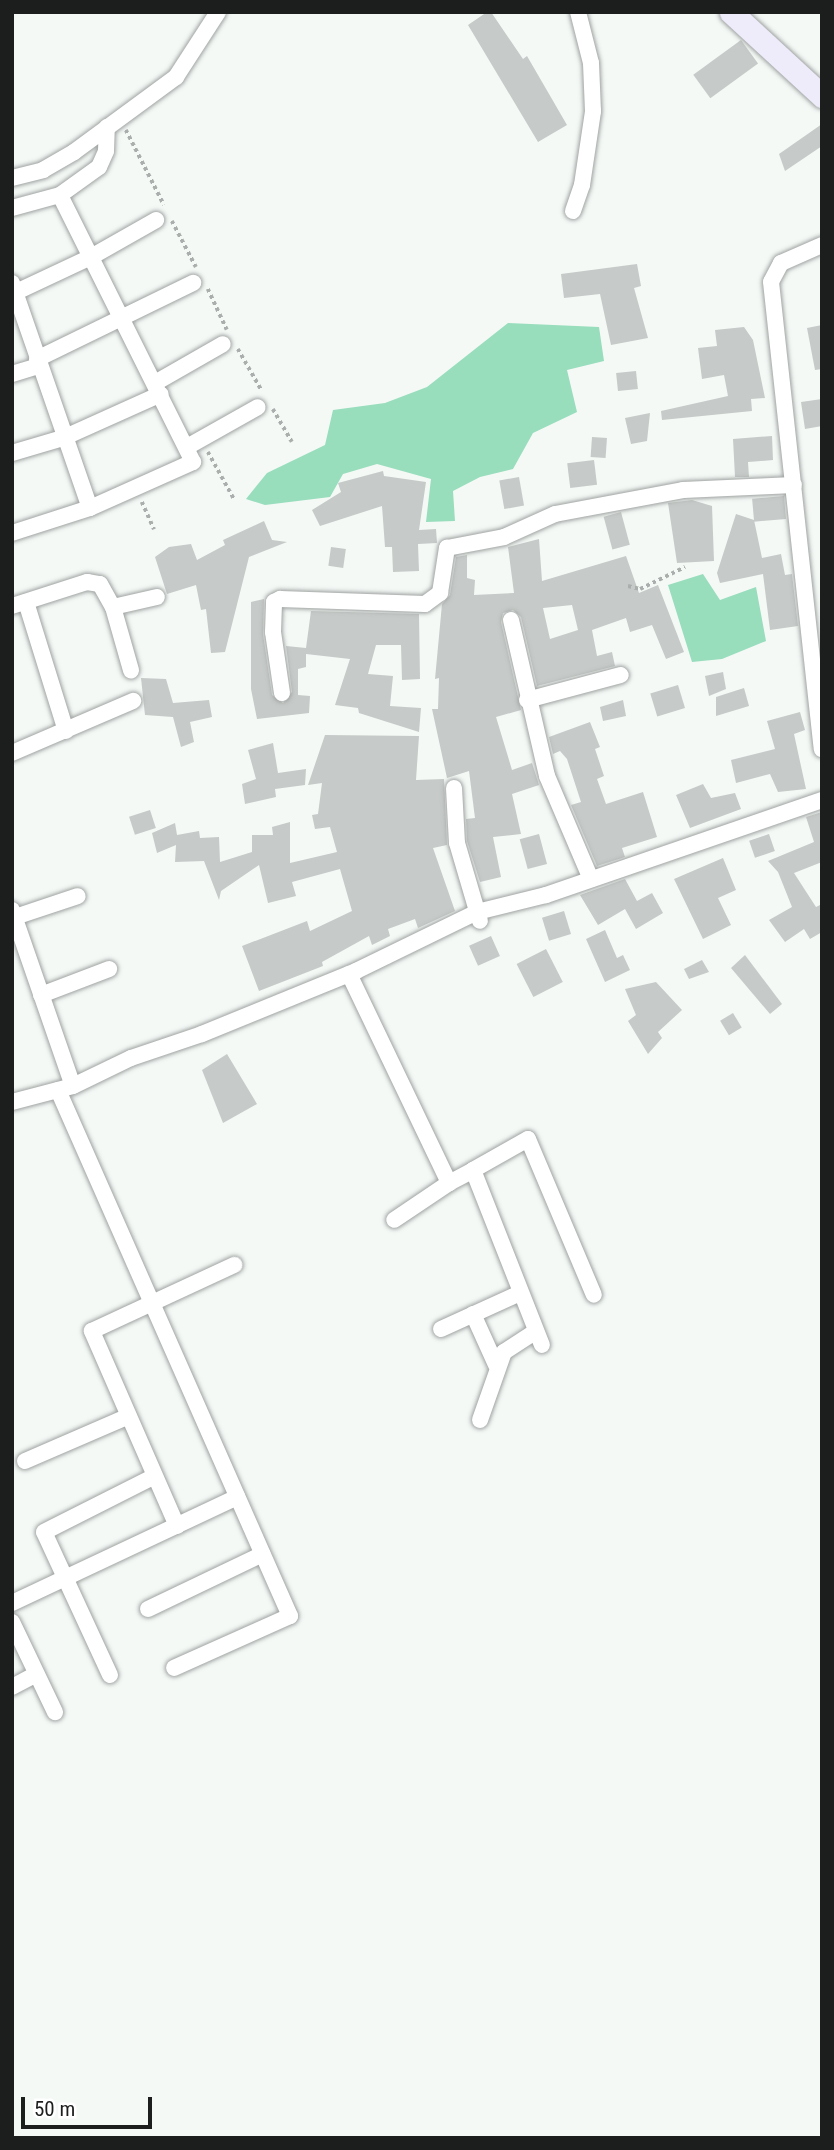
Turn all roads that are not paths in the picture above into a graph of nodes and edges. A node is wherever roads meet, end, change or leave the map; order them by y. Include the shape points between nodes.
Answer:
1 (218, 12) edge
2 (578, 12) edge
3 (731, 12) edge
4 (822, 96) edge
5 (107, 127) junction
6 (12, 178) edge
7 (60, 195) junction
8 (12, 208) edge
9 (573, 211) dead end
10 (156, 220) dead end
11 (822, 245) edge
12 (91, 257) junction
13 (193, 283) dead end
14 (13, 290) edge
15 (124, 320) junction
16 (223, 344) dead end
17 (38, 363) junction
18 (12, 374) edge
19 (158, 388) junction
20 (258, 407) dead end
21 (63, 438) junction
22 (194, 443) junction
23 (12, 453) edge
24 (794, 485) junction
25 (90, 508) junction
26 (12, 533) edge
27 (157, 597) dead end
28 (19, 604) edge
29 (113, 607) junction
30 (510, 620) dead end
31 (131, 670) dead end
32 (621, 675) dead end
33 (282, 693) dead end
34 (133, 701) dead end
35 (527, 701) junction
36 (819, 706) edge
37 (66, 731) junction
38 (822, 749) edge
39 (12, 753) edge
40 (454, 788) dead end
41 (822, 800) edge
42 (591, 879) junction
43 (78, 896) dead end
44 (13, 914) edge
45 (479, 917) junction
46 (109, 969) dead end
47 (349, 974) junction
48 (41, 995) junction
49 (66, 1088) junction
50 (12, 1102) edge
51 (473, 1170) junction
52 (449, 1183) junction
53 (394, 1220) dead end
54 (234, 1265) dead end
55 (520, 1293) junction
56 (594, 1295) dead end
57 (152, 1303) junction
58 (473, 1314) junction
59 (441, 1329) dead end
60 (496, 1365) junction
61 (129, 1416) junction
62 (480, 1420) dead end
63 (25, 1461) dead end
64 (155, 1476) junction
65 (237, 1497) junction
66 (177, 1526) junction
67 (263, 1554) junction
68 (66, 1578) junction
69 (12, 1603) edge
70 (148, 1609) dead end
71 (12, 1622) edge
72 (174, 1668) dead end
73 (36, 1674) junction
74 (110, 1675) dead end
75 (12, 1687) edge
76 (55, 1712) dead end

1 - 5 street via 176,77
2 - 9 street via 592,63 593,111 582,185
3 - 4 main road
5 - 6 street via 43,170
5 - 7 street via 106,151 99,167
7 - 8 street
7 - 12 street
10 - 12 street
11 - 24 street via 781,263 771,282
12 - 14 street
12 - 15 street
13 - 15 street
14 - 17 street
15 - 17 street
15 - 19 street
16 - 19 street
17 - 18 street
17 - 21 street
19 - 21 street
19 - 22 street
20 - 22 street
21 - 23 street
21 - 25 street
22 - 25 street via 193,462
24 - 33 street via 683,490 555,514 504,537 447,548 440,593 425,604 280,599 274,602 273,632
24 - 36 street
25 - 26 street
27 - 29 street
28 - 29 street via 95,582 105,588
28 - 37 street
29 - 31 street
30 - 35 street
32 - 35 street
34 - 37 street
35 - 42 street via 547,776
36 - 38 street
37 - 39 street
40 - 45 street via 457,843
41 - 42 street
42 - 45 street
43 - 44 street
44 - 48 street
45 - 47 street
46 - 48 street
47 - 49 street
47 - 52 street
48 - 49 street
49 - 50 street
49 - 57 street
51 - 52 street
51 - 55 street
51 - 56 street via 527,1139
52 - 53 street
54 - 57 street
55 - 58 street
55 - 60 street via 539,1338 504,1352
57 - 61 street via 92,1331
57 - 65 street
58 - 59 street
58 - 60 street
60 - 62 street
61 - 63 street
61 - 64 street
64 - 66 street
64 - 68 street via 44,1532
65 - 66 street
65 - 67 street
66 - 68 street
67 - 70 street
67 - 72 street via 290,1616
68 - 69 street
68 - 74 street
71 - 73 street
73 - 75 street
73 - 76 street

